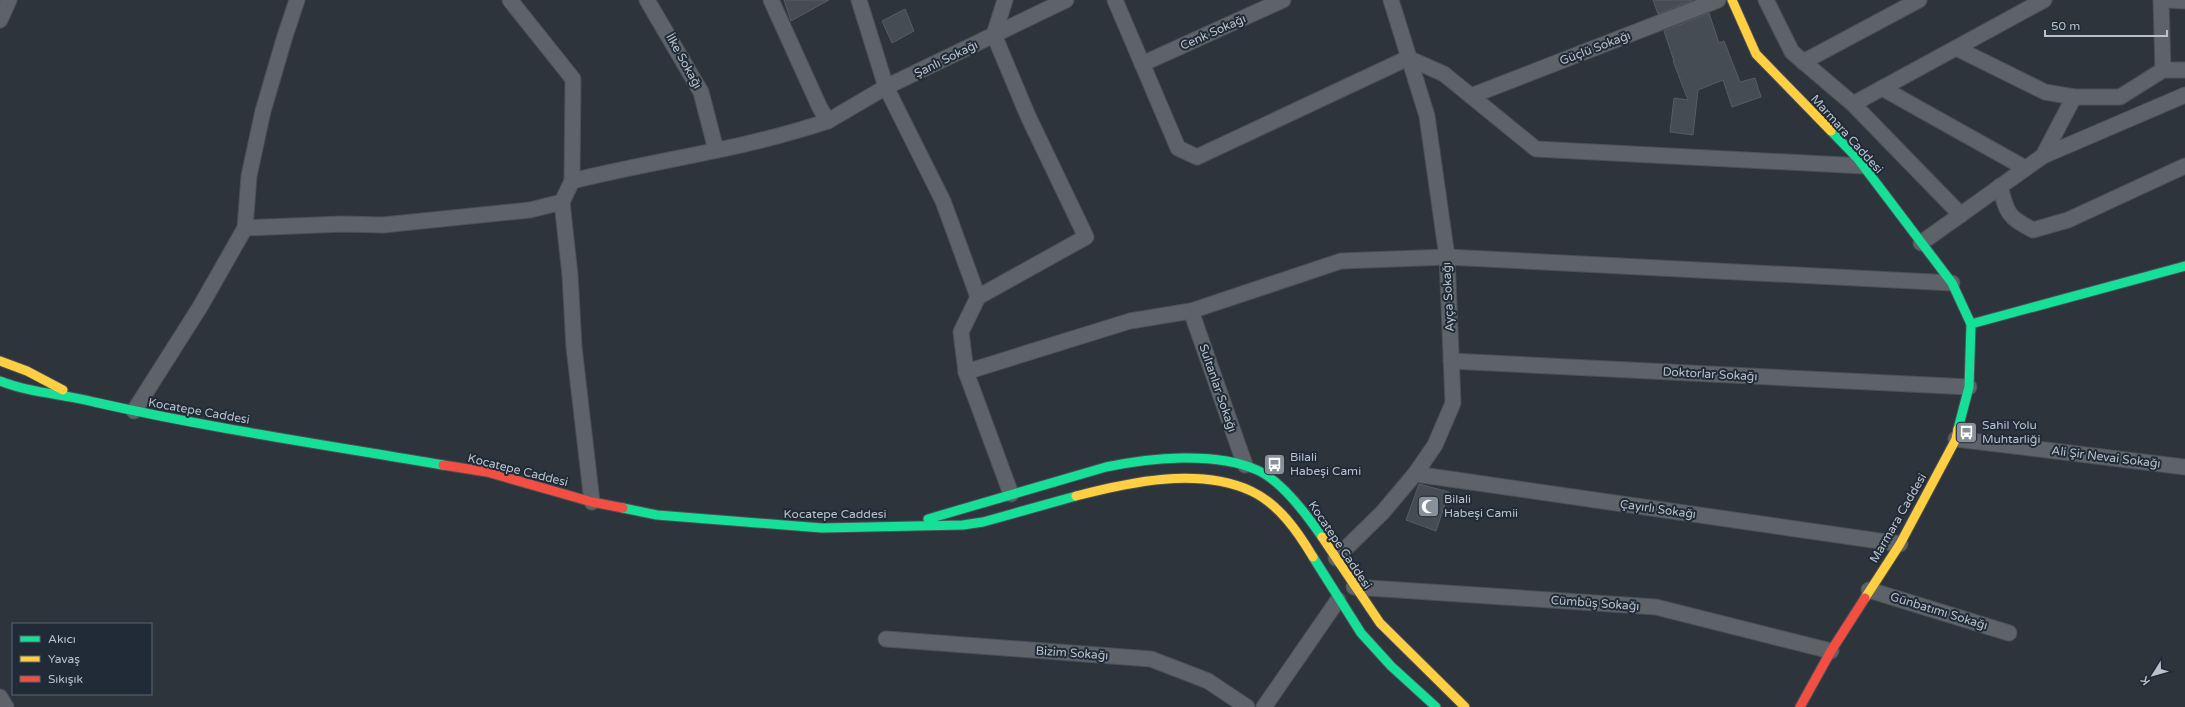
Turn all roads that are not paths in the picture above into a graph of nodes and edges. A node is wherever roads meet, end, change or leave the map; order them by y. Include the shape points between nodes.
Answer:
1 (9, 0) edge
2 (297, 0) edge
3 (510, 0) edge
4 (647, 0) edge
5 (771, 0) edge
6 (859, 0) edge
7 (1005, 0) edge
8 (1066, 0) edge
9 (1116, 0) edge
10 (1283, 0) edge
11 (1391, 0) edge
12 (1718, 0) edge
13 (1732, 0) edge
14 (1766, 0) edge
15 (1919, 0) edge
16 (2044, 0) edge
17 (2161, 0) edge
18 (2166, 0) edge
19 (2185, 1) edge
20 (0, 20) edge
21 (994, 35) junction
22 (1956, 48) junction
23 (1408, 58) junction
24 (1803, 62) junction
25 (1142, 64) junction
26 (2163, 70) junction
27 (2185, 70) edge
28 (886, 88) junction
29 (1882, 88) junction
30 (2185, 95) edge
31 (1471, 96) junction
32 (2074, 96) junction
33 (1853, 104) junction
34 (828, 121) junction
35 (716, 150) junction
36 (2043, 156) junction
37 (1863, 166) junction
38 (2185, 166) edge
39 (2025, 168) junction
40 (572, 181) junction
41 (2000, 186) junction
42 (562, 202) junction
43 (1961, 215) junction
44 (246, 228) junction
45 (1921, 243) junction
46 (1447, 257) junction
47 (2185, 266) edge
48 (1952, 283) junction
49 (978, 297) junction
50 (1191, 311) junction
51 (1971, 324) junction
52 (0, 360) edge
53 (1451, 361) junction
54 (966, 372) junction
55 (0, 381) edge
56 (1969, 387) junction
57 (78, 398) junction
58 (134, 411) junction
59 (1956, 439) junction
60 (1245, 465) junction
61 (2185, 467) edge
62 (1415, 474) junction
63 (1254, 492) junction
64 (1011, 494) junction
65 (592, 502) junction
66 (1016, 514) junction
67 (908, 526) junction
68 (1900, 544) junction
69 (1336, 558) junction
70 (1322, 572) junction
71 (1354, 587) junction
72 (1869, 590) junction
73 (1338, 600) junction
74 (2009, 633) dead end
75 (886, 639) dead end
76 (1831, 651) junction
77 (0, 697) edge
78 (6, 707) edge
79 (1247, 707) edge
80 (1264, 707) edge
81 (1436, 707) edge
82 (1465, 707) edge
83 (1800, 707) edge

1 - 20 street
2 - 44 street via 263,112 249,176
3 - 40 street via 573,79
4 - 35 street, İlke Sokağı via 701,92
5 - 34 street
6 - 28 street
7 - 21 street
8 - 21 street, Şanlı Sokağı
9 - 25 street
10 - 25 street, Cenk Sokağı
11 - 23 street, Ayça Sokağı
12 - 31 street, Güçlü Sokağı
13 - 37 main road, Marmara Caddesi via 1756,54
14 - 24 street via 1792,52
15 - 24 street
16 - 22 street
17 - 26 street
18 - 19 street
21 - 28 street, Şanlı Sokağı
21 - 49 street via 1028,116 1086,238
22 - 29 street
22 - 32 street via 2045,92
23 - 25 street via 1196,157 1178,148
23 - 31 street via 1444,74
23 - 46 street, Ayça Sokağı via 1427,116
24 - 33 street
26 - 27 street
26 - 32 street via 2120,98
28 - 34 street, Şanlı Sokağı
28 - 49 street via 943,201
29 - 33 street
29 - 39 street
30 - 36 street
31 - 37 street via 1536,149
32 - 36 street
33 - 43 street
34 - 35 street, Şanlı Sokağı via 785,135
35 - 40 street, Şanlı Sokağı
36 - 39 street
37 - 45 main road, Marmara Caddesi
38 - 41 street via 2068,220 2033,230 2014,220 2006,208
39 - 41 street
40 - 42 street
41 - 43 street
42 - 44 street via 530,210 383,225
42 - 65 street via 574,346
43 - 45 street
44 - 58 street via 200,307
45 - 48 main road, Marmara Caddesi
46 - 48 street
46 - 50 street via 1341,261
46 - 53 street, Ayça Sokağı
47 - 51 main road
48 - 51 main road, Marmara Caddesi
49 - 54 street via 961,332
50 - 54 street via 1130,322
50 - 60 street, Sultanlar Sokağı
51 - 56 main road, Marmara Caddesi
52 - 57 main road, Kocatepe Caddesi
53 - 56 street, Doktorlar Sokağı
53 - 62 street, Ayça Sokağı via 1453,402 1435,445
54 - 64 street
55 - 57 main road, Kocatepe Caddesi via 18,388
56 - 59 main road, Marmara Caddesi
57 - 58 main road, Kocatepe Caddesi
58 - 65 main road, Kocatepe Caddesi via 487,472
59 - 61 street, Ali Şir Nevai Sokağı
59 - 68 main road, Marmara Caddesi
60 - 63 main road
60 - 64 main road, Kocatepe Caddesi via 1207,458 1131,462
60 - 69 main road, Kocatepe Caddesi via 1258,470 1288,493 1307,515
62 - 68 street, Çayırlı Sokağı
62 - 69 street, Ayça Sokağı via 1382,513
63 - 66 main road, Kocatepe Caddesi via 1208,480 1163,480 1118,485
63 - 70 main road, Kocatepe Caddesi via 1280,512
64 - 66 main road
64 - 67 main road, Kocatepe Caddesi
65 - 67 main road, Kocatepe Caddesi via 657,515 777,526
66 - 67 main road, Kocatepe Caddesi via 963,525
68 - 72 main road, Marmara Caddesi
69 - 70 main road
69 - 71 main road, Kocatepe Caddesi
70 - 73 main road, Kocatepe Caddesi
71 - 76 street, Cümbüş Sokağı via 1656,607
71 - 82 main road, Kocatepe Caddesi via 1380,623
72 - 74 street, Günbatımı Sokağı
72 - 76 main road, Marmara Caddesi
73 - 80 street
73 - 81 main road, Kocatepe Caddesi via 1366,639
75 - 79 street, Bizim Sokağı via 1151,660 1208,680
76 - 83 main road, Marmara Caddesi
77 - 78 street

